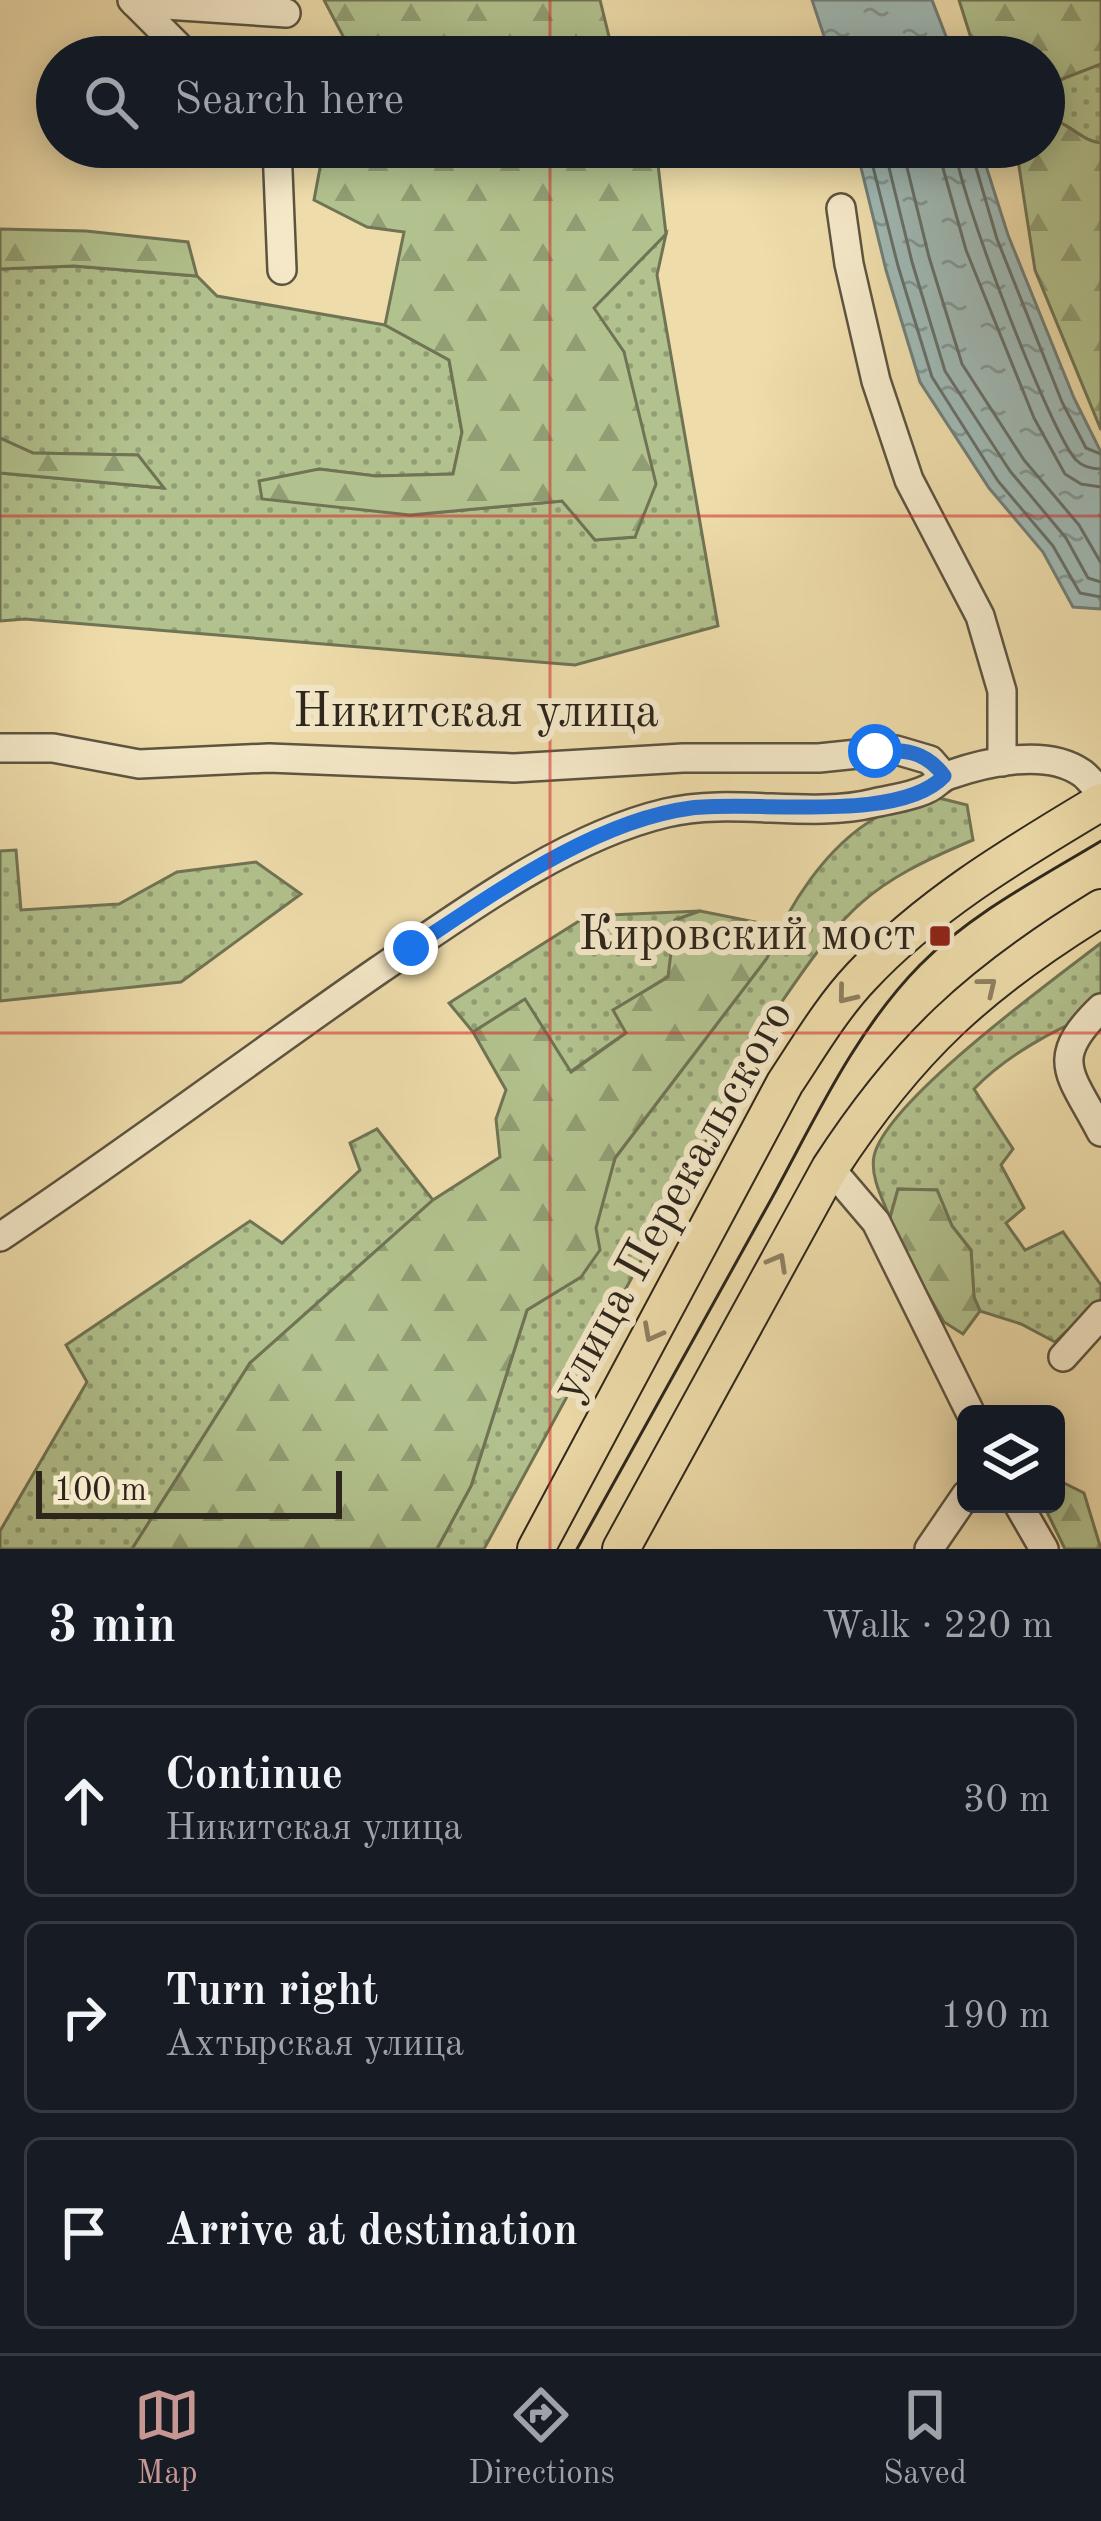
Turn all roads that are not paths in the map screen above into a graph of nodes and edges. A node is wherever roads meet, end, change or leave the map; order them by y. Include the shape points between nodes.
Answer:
1 (133, 1) edge
2 (286, 13) dead end
3 (168, 36) edge
4 (278, 168) edge
5 (841, 208) dead end
6 (282, 270) dead end
7 (0, 748) edge
8 (1002, 762) junction
9 (944, 776) junction
10 (1101, 793) edge
11 (1101, 802) edge
12 (1094, 913) edge
13 (1101, 1008) edge
14 (1101, 1132) edge
15 (830, 1168) junction
16 (0, 1238) edge
17 (1101, 1315) edge
18 (1063, 1357) dead end
19 (967, 1405) edge
20 (957, 1508) edge
21 (1023, 1513) edge
22 (536, 1549) edge
23 (621, 1549) edge
24 (929, 1549) edge
25 (1044, 1549) edge

1 - 2 street
1 - 3 street
4 - 6 street
5 - 8 street via 875,381 909,481 986,635 1002,692
7 - 9 street, Никитская улица via 53,748 139,764 269,758 514,768 896,750 930,760
8 - 9 street
8 - 10 street via 1066,766
9 - 16 street via 923,791 865,806 665,813 586,844 411,948
11 -> 22 main road, улица Перекальского via 897,940 829,1017 785,1083
15 -> 12 main road via 868,1109 944,1022
13 - 14 street via 1078,1030 1068,1059
15 - 19 street via 876,1222
23 -> 15 main road
17 - 18 street
20 - 24 street
21 - 25 street

